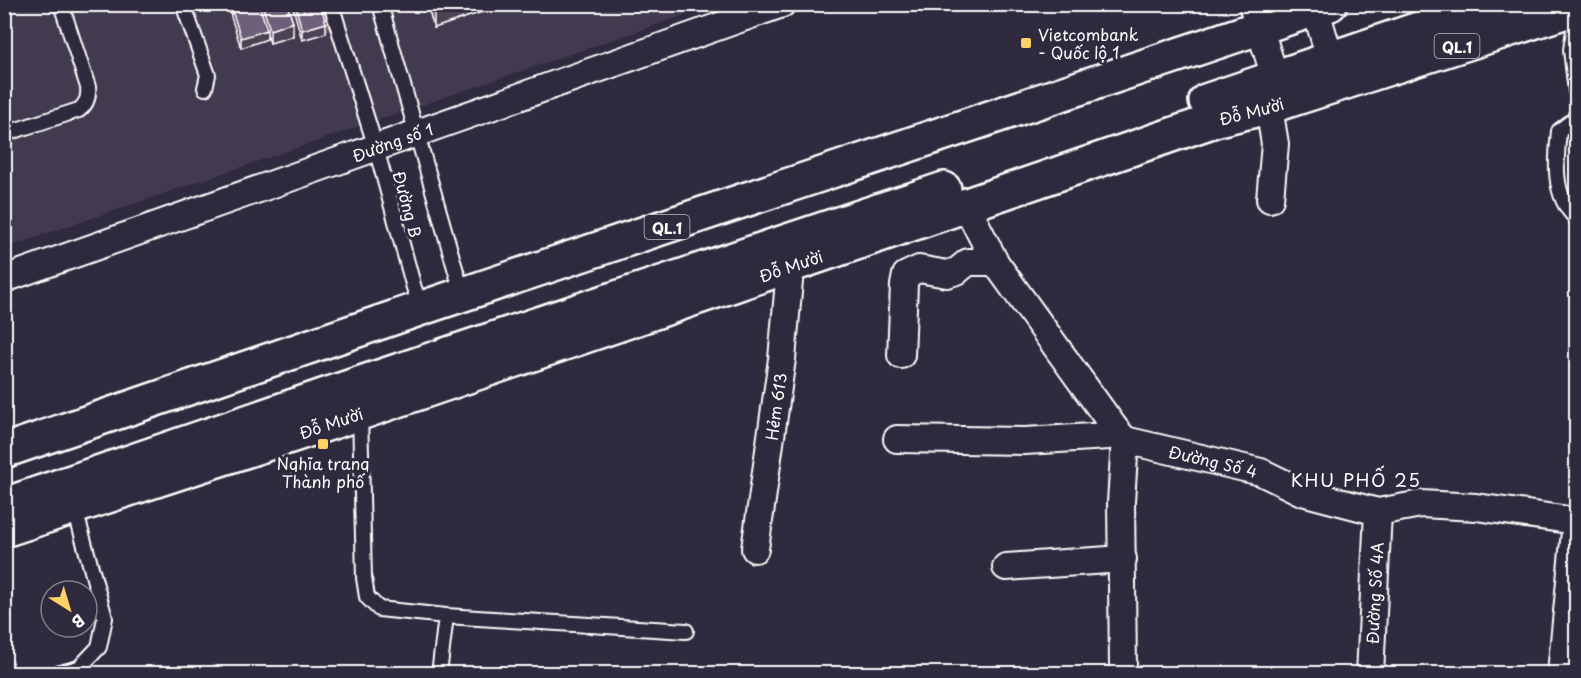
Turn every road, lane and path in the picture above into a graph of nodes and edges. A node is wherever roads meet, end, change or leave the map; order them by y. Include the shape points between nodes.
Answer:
1 (61, 4) edge
2 (183, 4) edge
3 (331, 4) edge
4 (380, 4) edge
5 (783, 4) edge
6 (1491, 4) edge
7 (1320, 6) edge
8 (1576, 8) edge
9 (1256, 11) edge
10 (1576, 17) edge
11 (1334, 72) junction
12 (205, 88) dead end
13 (1576, 92) edge
14 (1273, 93) junction
15 (1576, 115) edge
16 (4, 134) edge
17 (417, 134) junction
18 (376, 148) junction
19 (1270, 199) dead end
20 (966, 206) junction
21 (1576, 218) edge
22 (994, 262) junction
23 (793, 264) junction
24 (4, 279) edge
25 (460, 286) junction
26 (418, 298) junction
27 (901, 356) dead end
28 (359, 398) junction
29 (4, 427) edge
30 (1120, 435) junction
31 (897, 439) dead end
32 (4, 451) edge
33 (4, 505) edge
34 (74, 506) junction
35 (1378, 512) junction
36 (1576, 521) edge
37 (4, 530) edge
38 (755, 549) dead end
39 (1123, 559) junction
40 (1006, 567) dead end
41 (446, 616) junction
42 (686, 631) dead end
43 (1123, 666) dead end
44 (1561, 672) edge
45 (56, 674) edge
46 (439, 674) edge
47 (1370, 674) edge

1 - 16 lane via 88,87 86,103 79,110
2 - 12 lane via 208,75
3 - 18 lane, Đường B
4 - 17 lane, Đường B
5 - 17 street, Đường số 1
6 - 11 highway, Đỗ Mười / QL.1
7 - 9 highway, QL.1
7 - 11 street
8 - 11 highway, Đỗ Mười / QL.1
9 - 14 street
9 - 25 highway, QL.1
10 - 13 lane via 1571,50
11 - 14 highway, Đỗ Mười / QL.1
14 - 19 street via 1275,144
14 - 20 highway, Đỗ Mười / QL.1 via 1218,119
14 - 28 highway, Đỗ Mười / QL.1
15 - 21 lane via 1559,131 1555,172 1567,209
17 - 18 street, Đường số 1
17 - 25 lane, Đường B
18 - 24 street, Đường số 1
18 - 26 lane, Đường B
20 - 22 street
20 - 23 highway, Đỗ Mười / QL.1
22 - 27 street via 968,262 947,274 919,269 906,274
22 - 30 street
23 - 28 highway, Đỗ Mười / QL.1
23 - 38 street, Hẻm 613
25 - 26 highway, QL.1
26 - 29 highway, QL.1
26 - 32 highway, QL.1
28 - 33 highway, Đỗ Mười / QL.1
28 - 34 highway, Đỗ Mười / QL.1
28 - 41 lane via 367,597 379,609
30 - 31 street via 1025,441
30 - 35 street, Đường Số 4 via 1261,472 1302,492
30 - 39 street
34 - 37 highway, Đỗ Mười / QL.1
34 - 45 lane via 105,618 99,647 79,668
35 - 36 street, Đường Số 4 via 1421,504 1476,507
35 - 47 street, Đường Số 4A
36 - 44 street
39 - 40 street
39 - 43 street
41 - 42 lane
41 - 46 lane

